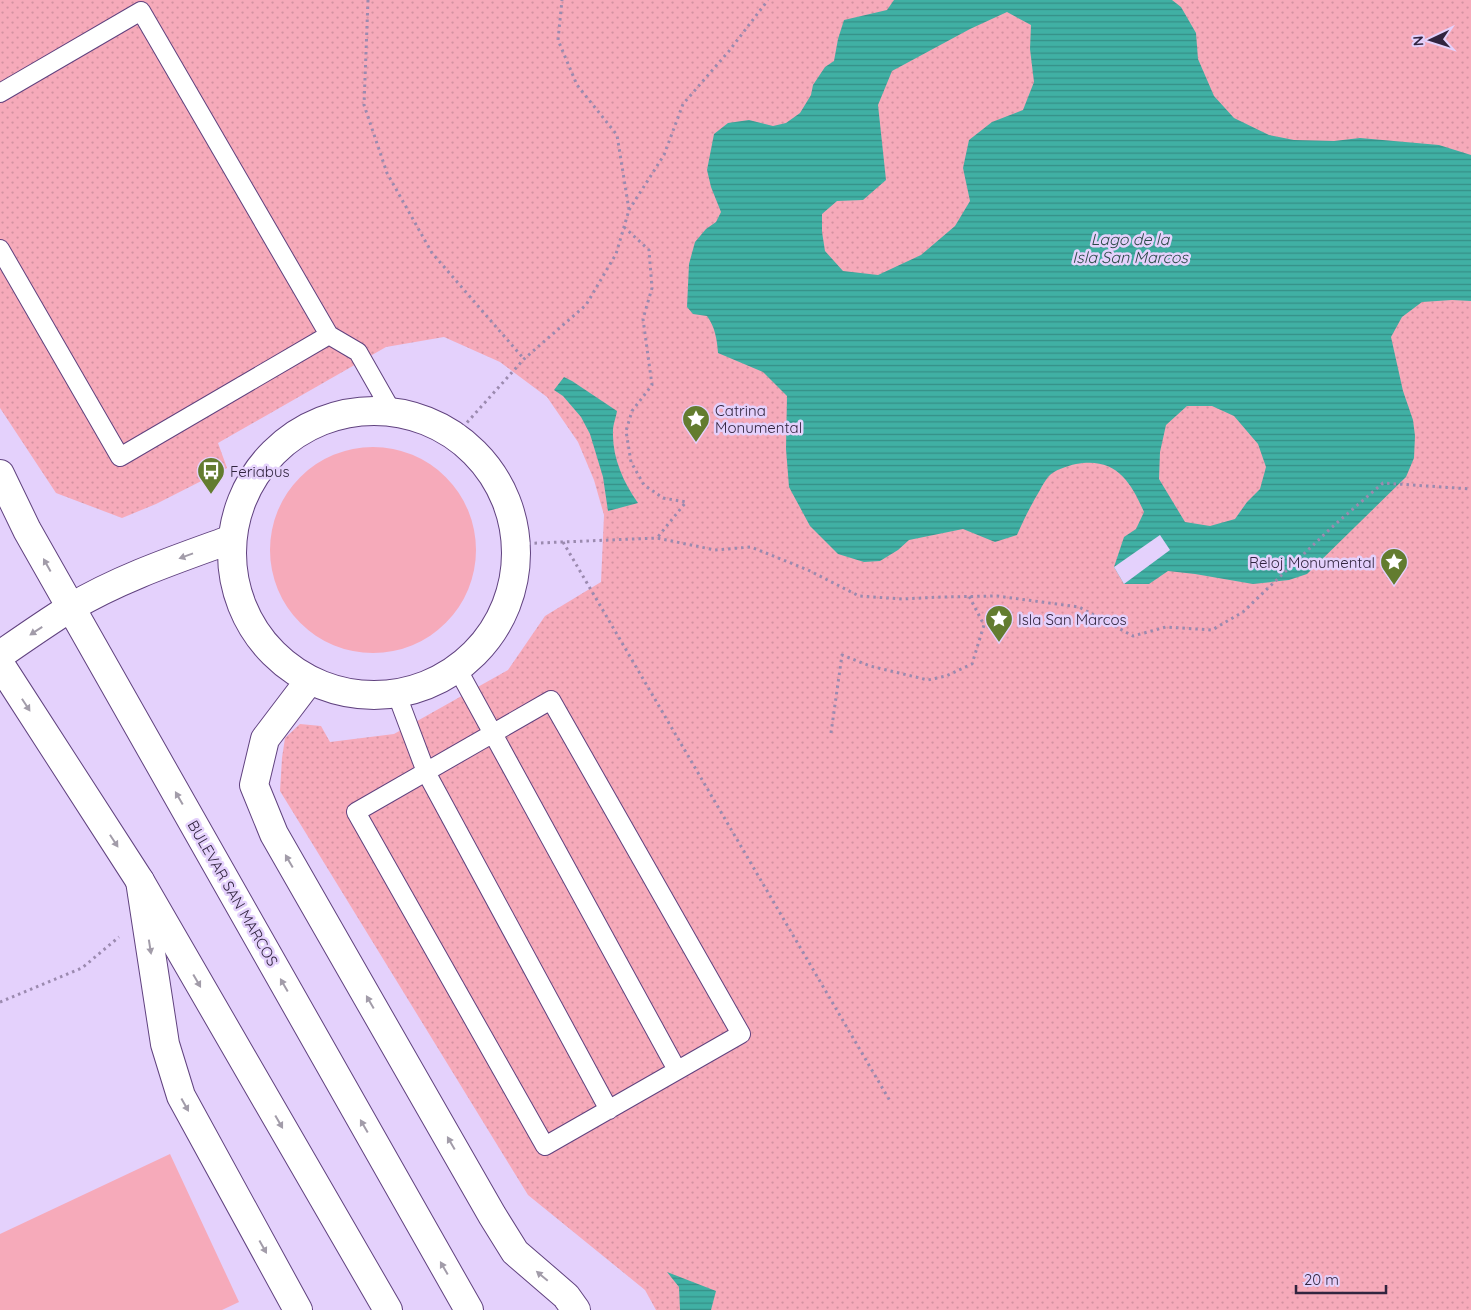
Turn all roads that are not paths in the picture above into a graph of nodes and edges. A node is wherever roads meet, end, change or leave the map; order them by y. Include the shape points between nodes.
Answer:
1 (0, 93) edge
2 (0, 249) edge
3 (329, 335) junction
4 (391, 410) junction
5 (0, 474) edge
6 (232, 539) junction
7 (71, 608) junction
8 (0, 654) edge
9 (0, 664) edge
10 (457, 668) junction
11 (308, 680) junction
12 (397, 695) junction
13 (493, 734) junction
14 (426, 772) junction
15 (140, 881) junction
16 (677, 1070) junction
17 (609, 1110) junction
18 (298, 1310) edge
19 (388, 1310) edge
20 (468, 1310) edge
21 (576, 1310) edge

1 - 3 lane via 141,10
2 - 3 lane via 120,457
3 - 4 lane via 358,352
4 - 6 street via 346,412 303,428 268,457 243,495
4 - 10 street via 435,423 472,448 500,485 515,527 516,573 502,617 476,654
7 -> 5 street, BULEVAR SAN MARCOS
6 -> 7 street via 147,571
6 - 11 street via 234,582 249,622 274,656
7 -> 8 street
20 -> 7 street, BULEVAR SAN MARCOS
9 -> 15 street
10 - 12 street via 440,681
10 - 13 lane
11 - 12 street via 352,695
21 -> 11 street via 566,1296 514,1252 274,834 254,785 265,739
12 - 14 lane
13 - 14 lane
13 - 16 lane
13 - 16 lane via 551,700 740,1034
14 - 17 lane
14 - 17 lane via 356,812 546,1146
15 -> 18 street via 166,1044 181,1096
15 -> 19 street
16 - 17 lane

